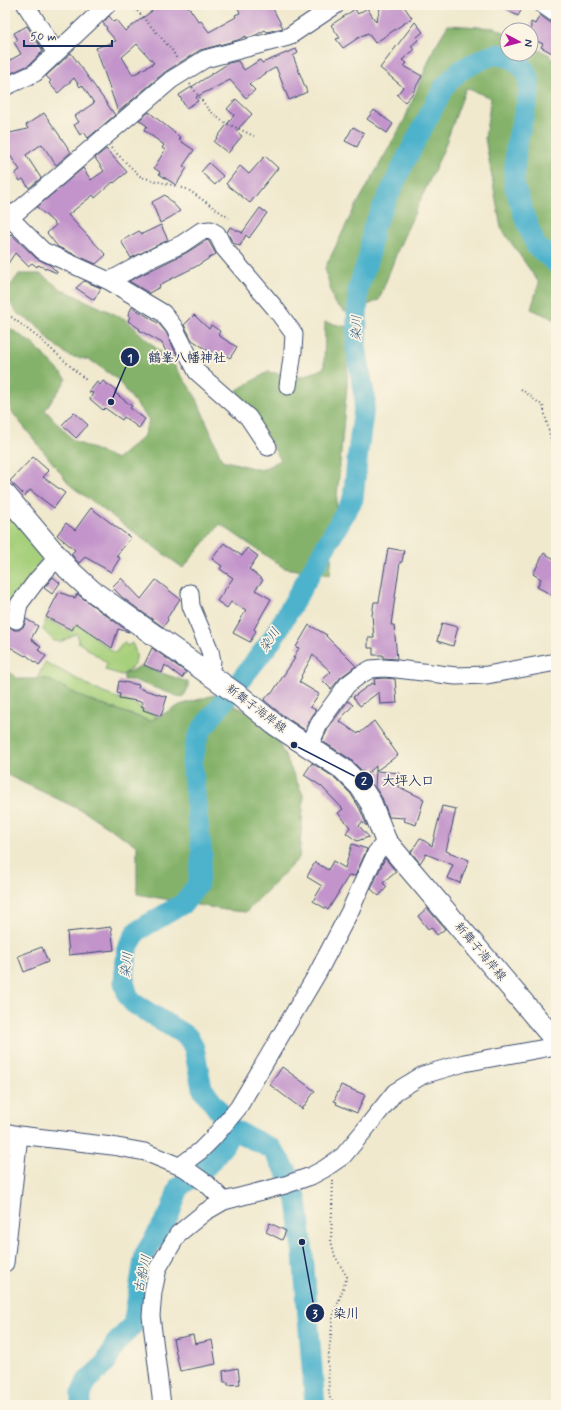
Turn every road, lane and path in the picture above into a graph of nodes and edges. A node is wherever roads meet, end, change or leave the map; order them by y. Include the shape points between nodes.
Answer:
1 (26, 5) edge
2 (107, 5) edge
3 (336, 5) edge
4 (543, 5) edge
5 (556, 14) edge
6 (56, 53) junction
7 (5, 87) edge
8 (102, 139) junction
9 (6, 217) edge
10 (229, 218) dead end
11 (109, 281) junction
12 (5, 312) edge
13 (86, 380) dead end
14 (288, 386) dead end
15 (521, 389) dead end
16 (268, 447) dead end
17 (556, 461) edge
18 (5, 494) edge
19 (58, 557) junction
20 (190, 593) dead end
21 (16, 620) dead end
22 (556, 662) edge
23 (215, 679) junction
24 (309, 747) junction
25 (386, 841) junction
26 (556, 1041) edge
27 (556, 1046) edge
28 (12, 1133) edge
29 (329, 1165) junction
30 (183, 1168) junction
31 (224, 1201) junction
32 (5, 1263) edge
33 (162, 1405) edge
34 (334, 1405) edge

1 - 6 street
2 - 6 street
3 - 8 street via 288,37 205,59 171,80
4 - 5 street
6 - 7 street via 35,73
8 - 9 street
8 - 10 path via 141,177 187,189
9 - 11 street via 43,251
11 - 14 street via 182,244 200,231 210,230 217,234 224,248 294,334
11 - 16 street via 163,313 174,327 197,372 248,417
12 - 13 path
15 - 17 path via 543,406
18 - 19 main road, 新舞子海岸線
19 - 21 street via 19,604
19 - 23 main road, 新舞子海岸線 via 90,590
20 - 23 street via 191,606 210,651
22 - 24 street via 487,675 456,676 397,669 371,669 347,685 320,722
23 - 24 main road, 新舞子海岸線
24 - 25 main road, 新舞子海岸線 via 343,769 360,786 371,803
25 - 26 main road, 新舞子海岸線
25 - 30 street via 376,853 350,911 317,974 238,1108
27 - 29 street via 464,1063 423,1075 395,1092 343,1156
28 - 30 street via 145,1152
28 - 32 street
29 - 31 street via 311,1176 285,1185
29 - 34 path via 331,1241 335,1256 347,1277 333,1317 328,1362 329,1396
30 - 31 street via 207,1184
31 - 33 street via 205,1212 178,1234 158,1268 151,1316

